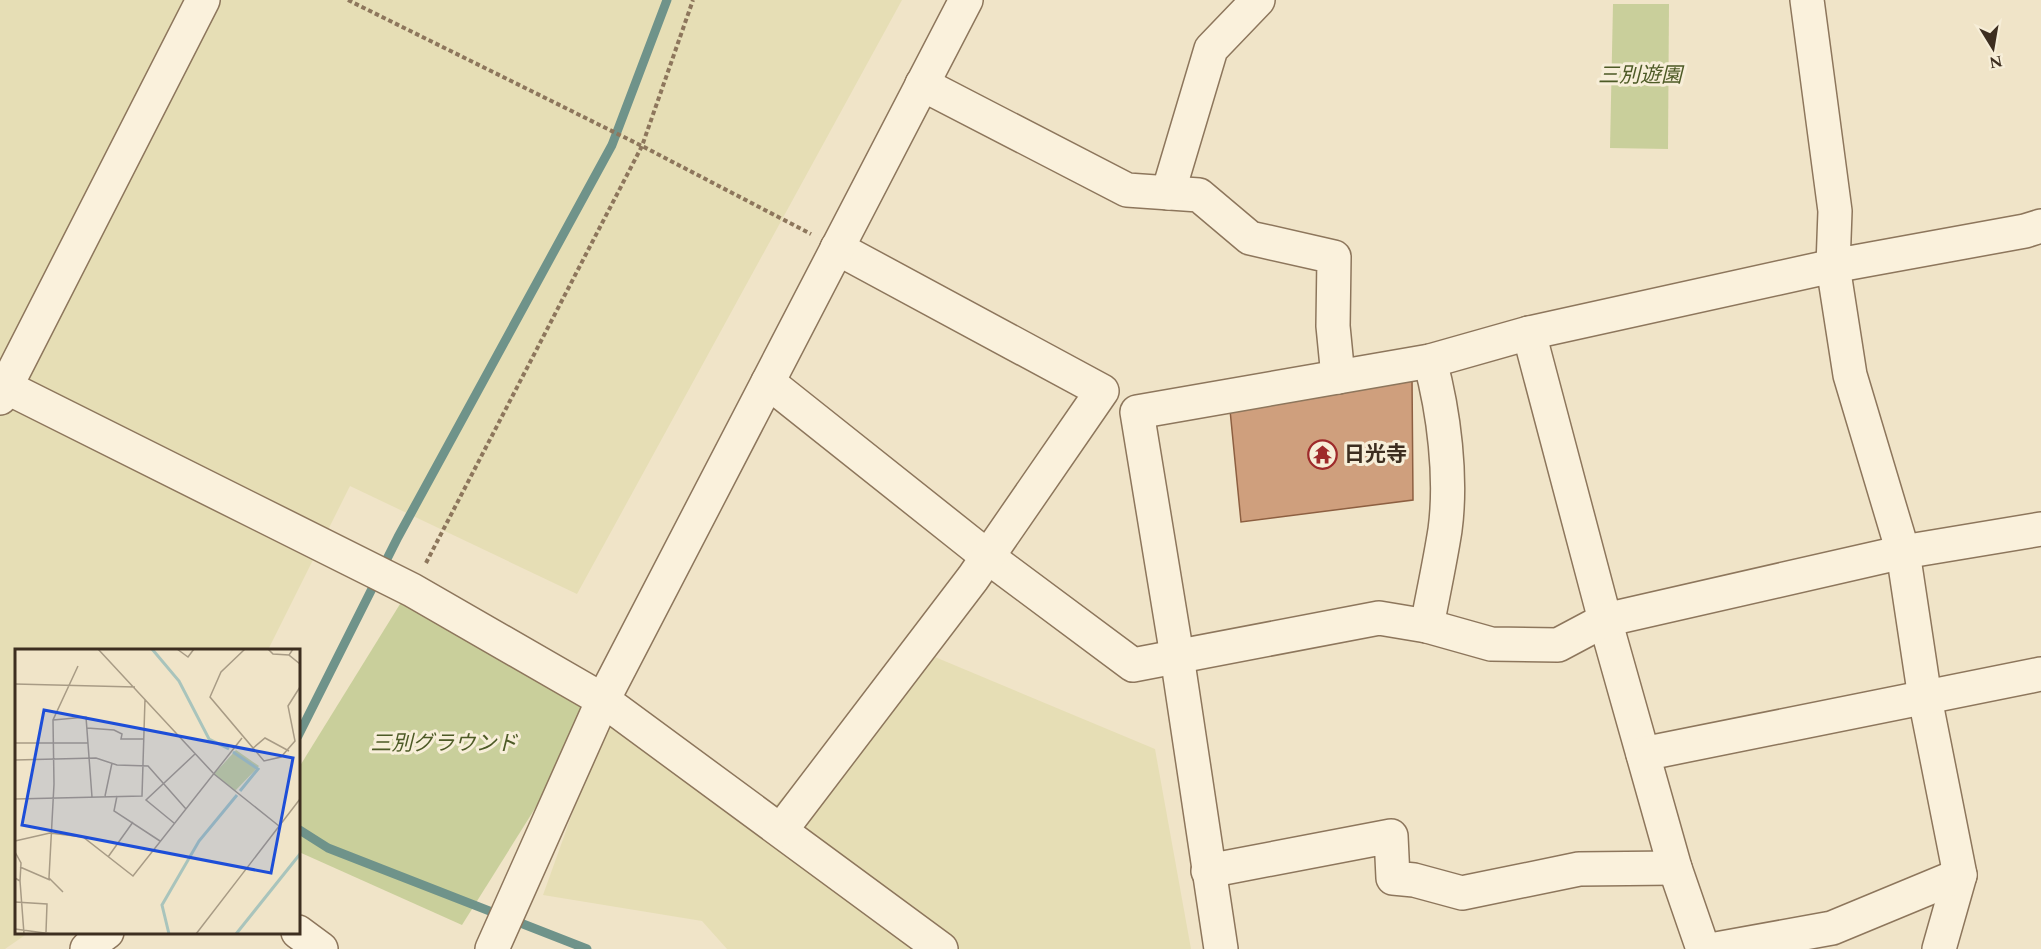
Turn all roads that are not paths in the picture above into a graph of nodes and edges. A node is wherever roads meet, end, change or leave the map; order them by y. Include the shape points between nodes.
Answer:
1 (203, 0) edge
2 (966, 0) edge
3 (1258, 0) edge
4 (1807, 0) edge
5 (922, 84) junction
6 (1168, 193) junction
7 (2041, 226) edge
8 (837, 248) junction
9 (1833, 266) junction
10 (1529, 333) junction
11 (1430, 361) junction
12 (1338, 377) junction
13 (768, 382) junction
14 (1102, 391) junction
15 (3, 393) edge
16 (1137, 412) junction
17 (2041, 529) edge
18 (1902, 552) junction
19 (988, 557) junction
20 (1605, 620) junction
21 (1427, 626) junction
22 (1177, 656) junction
23 (2041, 674) edge
24 (1925, 698) junction
25 (603, 700) junction
26 (1643, 754) junction
27 (781, 830) junction
28 (1675, 868) junction
29 (1208, 871) junction
30 (1960, 875) junction
31 (300, 933) edge
32 (106, 934) edge
33 (87, 949) edge
34 (321, 949) edge
35 (492, 949) edge
36 (941, 949) edge
37 (1221, 949) edge
38 (1703, 949) edge
39 (1716, 949) edge
40 (1939, 949) edge

1 - 15 street
2 - 5 street
3 - 6 street via 1211,49
4 - 9 street via 1834,211
5 - 6 street via 1127,190
5 - 8 street
6 - 12 street via 1199,195 1250,238 1334,257 1333,326
7 - 9 street
8 - 13 street
8 - 14 street
9 - 10 street
9 - 18 street via 1850,375
10 - 11 street
10 - 20 street
11 - 12 street
11 - 21 street via 1439,392 1446,486 1445,529
12 - 16 street
13 - 19 street
13 - 25 street
14 - 16 street
14 - 19 street
15 - 25 street via 412,590
16 - 22 street
17 - 18 street
18 - 20 street
18 - 24 street
19 - 22 street via 1133,665
19 - 27 street
20 - 21 street via 1558,645 1491,644
20 - 26 street
21 - 22 street via 1379,618
22 - 29 street
23 - 24 street
24 - 26 street
24 - 30 street
25 - 27 street
25 - 35 street
26 - 28 street
27 - 36 street
28 - 29 street via 1580,868 1462,893 1393,878 1391,836
28 - 38 street
29 - 37 street
30 - 39 street via 1832,928
30 - 40 street
31 - 34 street
32 - 33 street

